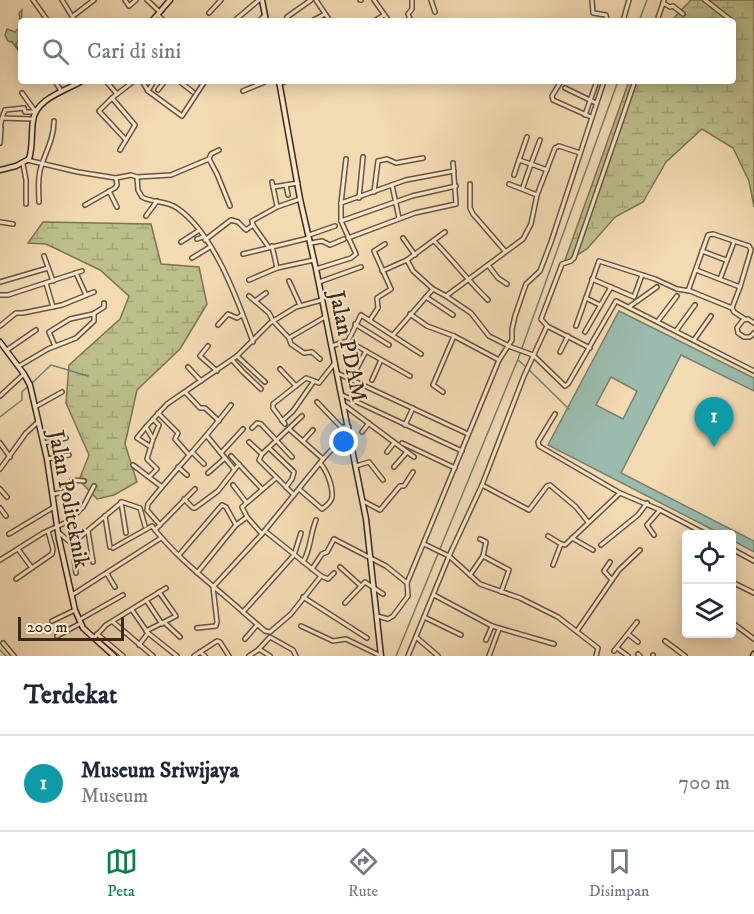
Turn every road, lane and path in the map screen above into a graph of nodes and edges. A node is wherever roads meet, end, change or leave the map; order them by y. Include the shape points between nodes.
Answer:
1 (33, 0) edge
2 (62, 0) edge
3 (94, 0) edge
4 (125, 0) edge
5 (136, 0) edge
6 (147, 0) edge
7 (170, 0) edge
8 (221, 0) edge
9 (260, 0) edge
10 (314, 0) edge
11 (374, 0) edge
12 (412, 0) edge
13 (430, 0) edge
14 (592, 0) edge
15 (629, 0) edge
16 (705, 0) edge
17 (664, 2) edge
18 (435, 12) dead end
19 (209, 13) dead end
20 (159, 14) junction
21 (325, 14) junction
22 (683, 14) dead end
23 (265, 15) junction
24 (384, 15) junction
25 (73, 16) joint
26 (287, 17) dead end
27 (46, 18) edge
28 (155, 18) edge
29 (162, 18) edge
30 (238, 18) edge
31 (262, 18) edge
32 (266, 18) edge
33 (318, 18) edge
34 (328, 18) edge
35 (379, 18) edge
36 (386, 18) edge
37 (410, 18) edge
38 (606, 18) edge
39 (624, 18) edge
40 (658, 18) edge
41 (728, 18) edge
42 (57, 84) edge
43 (76, 84) edge
44 (109, 84) edge
45 (130, 84) edge
46 (143, 84) edge
47 (152, 84) edge
48 (163, 84) edge
49 (183, 84) edge
50 (203, 84) edge
51 (260, 84) edge
52 (279, 84) edge
53 (559, 84) edge
54 (596, 84) edge
55 (603, 84) edge
56 (634, 84) edge
57 (565, 88) dead end
58 (148, 90) junction
59 (158, 90) dead end
60 (62, 91) junction
61 (243, 91) dead end
62 (194, 92) dead end
63 (22, 93) dead end
64 (117, 94) junction
65 (112, 98) junction
66 (591, 100) junction
67 (596, 103) junction
68 (35, 111) junction
69 (585, 115) junction
70 (591, 117) junction
71 (2, 118) junction
72 (33, 119) junction
73 (54, 121) dead end
74 (0, 129) edge
75 (527, 137) dead end
76 (126, 140) junction
77 (540, 140) dead end
78 (0, 143) edge
79 (120, 150) dead end
80 (219, 150) dead end
81 (581, 151) junction
82 (363, 157) dead end
83 (423, 158) dead end
84 (209, 159) junction
85 (346, 159) dead end
86 (27, 160) junction
87 (519, 160) junction
88 (453, 163) dead end
89 (23, 164) junction
90 (42, 164) junction
91 (531, 164) junction
92 (0, 170) edge
93 (547, 170) junction
94 (454, 171) junction
95 (513, 175) dead end
96 (137, 177) junction
97 (116, 178) junction
98 (272, 182) dead end
99 (298, 183) junction
100 (470, 184) dead end
101 (509, 184) dead end
102 (286, 185) junction
103 (392, 186) junction
104 (456, 186) junction
105 (523, 187) dead end
106 (273, 188) junction
107 (109, 191) junction
108 (374, 192) junction
109 (288, 195) dead end
110 (537, 195) junction
111 (358, 198) junction
112 (300, 199) junction
113 (156, 201) junction
114 (39, 202) dead end
115 (341, 203) junction
116 (395, 203) junction
117 (26, 204) dead end
118 (85, 205) dead end
119 (230, 206) dead end
120 (117, 207) dead end
121 (278, 207) junction
122 (146, 216) dead end
123 (399, 218) junction
124 (341, 221) junction
125 (0, 222) edge
126 (13, 224) dead end
127 (254, 225) junction
128 (335, 226) dead end
129 (198, 231) junction
130 (445, 232) dead end
131 (204, 238) junction
132 (346, 238) junction
133 (403, 238) dead end
134 (197, 239) dead end
135 (310, 239) junction
136 (434, 241) junction
137 (734, 241) junction
138 (181, 242) dead end
139 (385, 244) dead end
140 (270, 246) junction
141 (210, 247) junction
142 (506, 251) junction
143 (702, 251) junction
144 (243, 254) dead end
145 (415, 255) junction
146 (44, 256) dead end
147 (192, 258) dead end
148 (314, 260) junction
149 (407, 260) junction
150 (727, 260) junction
151 (488, 265) junction
152 (361, 267) dead end
153 (48, 268) junction
154 (278, 268) junction
155 (316, 269) junction
156 (696, 270) junction
157 (82, 271) dead end
158 (382, 271) junction
159 (76, 273) junction
160 (642, 275) junction
161 (592, 279) junction
162 (720, 279) junction
163 (249, 280) dead end
164 (53, 281) junction
165 (289, 281) dead end
166 (468, 281) junction
167 (0, 282) edge
168 (319, 282) junction
169 (45, 283) junction
170 (507, 284) dead end
171 (612, 287) junction
172 (657, 287) dead end
173 (740, 287) junction
174 (433, 289) junction
175 (688, 291) junction
176 (94, 292) dead end
177 (266, 293) dead end
178 (0, 295) edge
179 (86, 295) junction
180 (249, 296) dead end
181 (446, 296) junction
182 (677, 296) dead end
183 (426, 297) junction
184 (586, 298) junction
185 (322, 300) junction
186 (488, 300) dead end
187 (255, 301) junction
188 (104, 303) dead end
189 (300, 305) junction
190 (601, 305) junction
191 (695, 305) dead end
192 (53, 307) junction
193 (629, 307) junction
194 (732, 308) junction
195 (94, 314) junction
196 (410, 314) junction
197 (243, 315) junction
198 (453, 315) dead end
199 (711, 316) dead end
200 (325, 317) junction
201 (745, 319) junction
202 (370, 320) junction
203 (273, 321) junction
204 (658, 321) junction
205 (754, 323) edge
206 (356, 324) junction
207 (218, 325) dead end
208 (0, 326) edge
209 (576, 326) dead end
210 (547, 327) junction
211 (36, 330) dead end
212 (676, 331) junction
213 (585, 332) dead end
214 (393, 335) junction
215 (753, 335) edge
216 (454, 336) junction
217 (568, 336) junction
218 (289, 338) junction
219 (694, 340) junction
220 (348, 341) junction
221 (0, 342) edge
222 (253, 342) junction
223 (389, 345) dead end
224 (55, 346) junction
225 (208, 346) dead end
226 (331, 346) junction
227 (510, 347) junction
228 (590, 348) junction
229 (7, 350) junction
230 (366, 351) junction
231 (560, 352) dead end
232 (421, 354) dead end
233 (532, 355) junction
234 (237, 356) junction
235 (320, 359) dead end
236 (233, 360) junction
237 (381, 360) junction
238 (499, 360) junction
239 (334, 364) junction
240 (19, 366) junction
241 (188, 367) dead end
242 (280, 369) dead end
243 (218, 370) junction
244 (356, 370) dead end
245 (754, 371) edge
246 (337, 373) junction
247 (24, 374) junction
248 (410, 376) dead end
249 (372, 380) dead end
250 (201, 381) junction
251 (314, 381) junction
252 (265, 382) dead end
253 (296, 386) junction
254 (261, 389) dead end
255 (62, 392) dead end
256 (185, 392) junction
257 (444, 392) dead end
258 (342, 395) junction
259 (0, 396) edge
260 (317, 402) dead end
261 (231, 405) dead end
262 (344, 405) junction
263 (35, 407) junction
264 (413, 408) junction
265 (158, 413) junction
266 (555, 414) dead end
267 (302, 416) dead end
268 (153, 419) junction
269 (39, 422) junction
270 (219, 422) junction
271 (369, 423) junction
272 (405, 425) junction
273 (146, 427) junction
274 (252, 428) dead end
275 (243, 429) dead end
276 (290, 429) junction
277 (349, 429) junction
278 (313, 430) dead end
279 (362, 432) dead end
280 (468, 434) junction
281 (207, 436) junction
282 (66, 438) dead end
283 (153, 439) junction
284 (303, 441) junction
285 (249, 442) dead end
286 (276, 442) junction
287 (394, 442) junction
288 (0, 443) edge
289 (43, 443) junction
290 (402, 443) dead end
291 (151, 447) junction
292 (269, 448) junction
293 (462, 451) junction
294 (387, 452) dead end
295 (407, 452) junction
296 (191, 453) junction
297 (221, 453) junction
298 (261, 454) junction
299 (69, 455) dead end
300 (231, 456) dead end
301 (10, 457) junction
302 (292, 457) dead end
303 (414, 457) dead end
304 (225, 458) junction
305 (47, 459) junction
306 (322, 461) junction
307 (204, 464) dead end
308 (133, 465) dead end
309 (239, 465) junction
310 (356, 466) junction
311 (178, 467) junction
312 (394, 467) dead end
313 (455, 468) junction
314 (0, 469) edge
315 (234, 469) junction
316 (413, 472) dead end
317 (208, 474) dead end
318 (187, 475) dead end
319 (149, 477) junction
320 (276, 478) junction
321 (383, 480) dead end
322 (84, 481) dead end
323 (233, 485) dead end
324 (482, 485) junction
325 (93, 486) dead end
326 (162, 487) junction
327 (285, 487) junction
328 (0, 489) edge
329 (195, 489) dead end
330 (262, 489) junction
331 (299, 489) junction
332 (620, 493) junction
333 (54, 494) junction
334 (294, 495) junction
335 (7, 497) dead end
336 (184, 499) junction
337 (363, 501) junction
338 (121, 502) junction
339 (246, 502) junction
340 (647, 504) junction
341 (55, 506) junction
342 (0, 508) edge
343 (660, 510) junction
344 (6, 516) dead end
345 (105, 516) junction
346 (247, 517) junction
347 (316, 520) dead end
348 (588, 522) junction
349 (160, 525) junction
350 (236, 525) junction
351 (145, 526) dead end
352 (57, 530) junction
353 (155, 530) junction
354 (696, 530) edge
355 (48, 531) junction
356 (88, 531) junction
357 (263, 532) junction
358 (126, 533) dead end
359 (301, 533) dead end
360 (9, 534) dead end
361 (654, 535) dead end
362 (548, 536) dead end
363 (161, 538) junction
364 (572, 538) junction
365 (480, 539) dead end
366 (72, 542) junction
367 (424, 544) junction
368 (561, 544) junction
369 (601, 545) dead end
370 (18, 549) junction
371 (593, 550) dead end
372 (640, 550) dead end
373 (736, 551) edge
374 (294, 555) junction
375 (179, 556) junction
376 (449, 556) junction
377 (483, 556) junction
378 (371, 559) junction
379 (0, 560) edge
380 (754, 561) edge
381 (93, 562) dead end
382 (303, 562) junction
383 (610, 562) dead end
384 (553, 565) dead end
385 (340, 567) dead end
386 (32, 568) junction
387 (312, 569) junction
388 (75, 573) dead end
389 (107, 573) junction
390 (196, 573) junction
391 (334, 573) dead end
392 (470, 575) junction
393 (321, 576) junction
394 (16, 579) dead end
395 (612, 580) junction
396 (407, 583) junction
397 (736, 584) edge
398 (361, 586) junction
399 (115, 588) dead end
400 (166, 588) dead end
401 (213, 588) junction
402 (375, 588) junction
403 (159, 592) junction
404 (501, 592) junction
405 (754, 593) edge
406 (383, 594) dead end
407 (72, 595) junction
408 (123, 595) dead end
409 (434, 595) junction
410 (303, 597) junction
411 (146, 600) junction
412 (345, 603) dead end
413 (75, 610) junction
414 (132, 610) junction
415 (243, 612) junction
416 (377, 616) junction
417 (424, 617) junction
418 (52, 621) dead end
419 (112, 621) junction
420 (80, 622) junction
421 (638, 622) dead end
422 (163, 623) junction
423 (257, 625) junction
424 (301, 626) dead end
425 (492, 626) junction
426 (736, 626) edge
427 (197, 628) dead end
428 (499, 628) junction
429 (577, 631) junction
430 (147, 632) junction
431 (628, 634) junction
432 (461, 635) dead end
433 (57, 636) dead end
434 (95, 636) junction
435 (180, 637) dead end
436 (416, 637) junction
437 (367, 638) dead end
438 (245, 639) dead end
439 (754, 639) edge
440 (486, 640) dead end
441 (622, 641) junction
442 (666, 641) dead end
443 (638, 642) dead end
444 (3, 643) dead end
445 (554, 644) dead end
446 (139, 645) junction
447 (628, 646) dead end
448 (617, 648) junction
449 (259, 649) junction
450 (614, 651) dead end
451 (200, 652) junction
452 (227, 655) edge
453 (14, 656) edge
454 (114, 656) edge
455 (123, 656) edge
456 (153, 656) edge
457 (177, 656) edge
458 (194, 656) edge
459 (205, 656) edge
460 (249, 656) edge
461 (270, 656) edge
462 (296, 656) edge
463 (381, 656) edge
464 (408, 656) edge
465 (438, 656) edge
466 (489, 656) edge
467 (596, 656) edge
468 (628, 656) edge
469 (685, 656) edge

1 - 27 street
2 - 25 street
3 - 25 street
4 - 5 street via 129,6
6 - 20 street
7 - 20 street
8 - 19 street
9 - 23 street
9 - 30 street
10 - 21 street
10 - 26 street
11 - 24 street
12 - 37 street
13 - 18 street
14 - 38 street via 593,13
15 - 39 street
16 - 41 street
17 - 22 street
17 - 40 street
20 - 28 street
20 - 29 street
21 - 33 street
21 - 34 street
23 - 31 street
23 - 32 street
24 - 35 street
24 - 36 street
42 - 60 street
43 - 60 street
44 - 64 street
45 - 64 street
46 - 58 street
47 - 58 street
48 - 59 street
49 - 62 street
50 - 58 street via 182,116
51 - 61 street
52 - 99 street, Jalan PDAM
53 - 69 street via 553,100
54 - 66 street
55 - 67 street
56 - 210 street via 574,258 562,264 541,319
57 - 66 street
60 - 68 street
63 - 68 street
64 - 65 street
65 - 76 street via 135,125
65 - 76 street via 99,111
66 - 67 street
66 - 69 street
67 - 70 street
68 - 71 street via 5,110
68 - 72 street
69 - 70 street
70 - 81 street
71 - 72 street
71 - 74 street
72 - 86 street via 32,148
73 - 90 street via 53,137
74 - 78 street
75 - 87 street
76 - 79 street
77 - 91 street
80 - 84 street
81 - 93 street via 556,147
81 - 227 street via 540,271 526,284
82 - 111 street
83 - 108 street via 396,163 378,161
84 - 96 street via 171,175
84 - 119 street
85 - 115 street
86 - 89 street
86 - 90 street
87 - 91 street
87 - 95 street
88 - 94 street
89 - 92 street
89 - 117 street
90 - 97 street
90 - 114 street
91 - 93 street
91 - 105 street
93 - 110 street
94 - 103 street via 428,174
94 - 104 street
96 - 97 street
96 - 113 street via 142,197
97 - 107 street via 117,186
98 - 106 street
99 - 102 street
99 - 112 street, Jalan PDAM
100 - 142 street via 472,214
101 - 110 street
102 - 106 street
102 - 109 street
103 - 108 street
103 - 116 street
104 - 116 street
104 - 123 street via 456,204
106 - 121 street
107 - 118 street
107 - 120 street
108 - 111 street
110 - 142 street via 528,231
111 - 115 street
112 - 121 street
112 - 135 street, Jalan PDAM
113 - 122 street
113 - 129 street via 174,206
115 - 124 street
116 - 123 street
116 - 124 street
121 - 127 street via 252,221
123 - 132 street
124 - 132 street
125 - 126 street
127 - 131 street via 246,230 231,220
127 - 140 street
128 - 135 street
129 - 131 street
129 - 138 street
130 - 136 street
131 - 134 street
131 - 141 street
132 - 135 street via 330,245
132 - 155 street via 354,256
133 - 145 street
135 - 140 street
135 - 148 street, Jalan PDAM
136 - 145 street
136 - 166 street
137 - 143 street via 710,233
137 - 150 street
137 - 173 street via 751,250
139 - 158 street via 374,251
140 - 144 street
140 - 154 street
141 - 147 street
141 - 197 street
142 - 151 street
143 - 150 street
143 - 156 street
145 - 149 street
146 - 153 street
148 - 154 street
148 - 155 street, Jalan PDAM
149 - 158 street
149 - 174 street
150 - 162 street
151 - 166 street
151 - 170 street
152 - 168 street
153 - 164 street
153 - 167 street
154 - 163 street
155 - 168 street, Jalan PDAM
156 - 162 street
156 - 175 street
157 - 159 street
158 - 202 street via 391,289 377,298 378,308
159 - 164 street
159 - 179 street
160 - 161 street via 599,261
160 - 171 street via 634,297
160 - 175 street
161 - 171 street
161 - 184 street
162 - 173 street
164 - 169 street
165 - 189 street
166 - 181 street
166 - 186 street
168 - 185 street, Jalan PDAM
169 - 178 street
169 - 192 street
171 - 190 street
172 - 193 street
173 - 194 street
174 - 181 street
174 - 183 street
175 - 194 street
176 - 179 street
177 - 187 street
179 - 192 street
180 - 187 street
181 - 227 street via 471,314 487,334
182 - 204 street
183 - 196 street
183 - 198 street
184 - 190 street
184 - 209 street
185 - 189 street
185 - 200 street, Jalan PDAM
187 - 203 street via 270,313
188 - 195 street
189 - 203 street
190 - 213 street
191 - 212 street
192 - 208 street via 16,313
193 - 204 street
193 - 228 street via 614,302
194 - 201 street
195 - 224 street via 94,320 76,338
195 - 224 street via 70,319 49,332
196 - 214 street
196 - 216 street via 427,326
197 - 207 street via 237,318 228,314
197 - 222 street
199 - 219 street
200 - 218 street
200 - 226 street, Jalan PDAM
201 - 205 street
201 - 215 street via 737,330 744,337
202 - 206 street via 360,315
202 - 214 street
203 - 218 street
203 - 222 street
204 - 212 street
206 - 220 street
206 - 223 street
210 - 217 street
210 - 233 street
211 - 229 street
212 - 219 street
214 - 232 street
216 - 238 street
216 - 257 street via 433,385
217 - 228 street
217 - 231 street
218 - 235 street via 304,353 311,352
219 - 245 street
220 - 226 street
220 - 230 street
221 - 229 street, Jalan Politeknik
222 - 234 street
224 - 240 street
225 - 243 street via 200,356
226 - 239 street, Jalan PDAM
227 - 233 street
227 - 238 street
228 - 233 street via 565,386
229 - 240 street, Jalan Politeknik
230 - 237 street
230 - 244 street
233 - 324 street
234 - 236 street
234 - 252 street
236 - 243 street
236 - 254 street
237 - 248 street
237 - 249 street
238 - 280 street
239 - 246 street, Jalan PDAM
239 - 251 street via 320,383
240 - 247 street, Jalan Politeknik
241 - 250 street
242 - 253 street
243 - 250 street
246 - 258 street, Jalan PDAM
246 - 264 street
247 - 259 street
247 - 263 street, Jalan Politeknik
250 - 256 street
251 - 253 street via 306,378
251 - 253 street via 284,423 272,405
255 - 263 street
256 - 265 street
256 - 270 street
258 - 262 street, Jalan PDAM
258 - 272 street
260 - 277 street via 341,427
261 - 270 street
262 - 271 street
262 - 277 street, Jalan PDAM
263 - 269 street, Jalan Politeknik
264 - 272 street
264 - 280 street
265 - 268 street
265 - 296 street via 178,433 175,439
266 - 332 street via 539,446
267 - 276 street
268 - 273 street
268 - 283 street via 159,425
269 - 289 street, Jalan Politeknik
269 - 301 street
270 - 281 street
271 - 279 street
271 - 287 street
272 - 293 street
273 - 283 street
273 - 291 street via 137,438
274 - 286 street via 260,423
275 - 297 street
276 - 284 street
276 - 286 street
277 - 306 street
277 - 310 street, Jalan PDAM
278 - 284 street
280 - 293 street
281 - 296 street
281 - 297 street
282 - 289 street
283 - 291 street
284 - 306 street
285 - 298 street
286 - 292 street
286 - 302 street
287 - 294 street
287 - 295 street
288 - 301 street
289 - 305 street, Jalan Politeknik
290 - 313 street
291 - 319 street via 147,459 157,469
292 - 298 street
292 - 327 street via 294,472
293 - 313 street
295 - 303 street
295 - 312 street
296 - 307 street
296 - 311 street
297 - 304 street
298 - 320 street via 260,462
299 - 305 street
300 - 309 street
301 - 314 street
304 - 315 street
304 - 317 street
305 - 333 street, Jalan Politeknik
306 - 331 street
306 - 331 street via 331,501 322,508
308 - 319 street
309 - 315 street
309 - 330 street
310 - 321 street via 370,463
310 - 337 street, Jalan PDAM
311 - 318 street
311 - 326 street
313 - 367 street
315 - 336 street via 218,491 195,509
316 - 337 street via 380,510
319 - 326 street
320 - 327 street
320 - 330 street
322 - 333 street via 72,480 66,493
323 - 339 street
324 - 348 street via 529,510 551,486
324 - 376 street
325 - 352 street via 78,512
326 - 349 street via 146,508
327 - 334 street
328 - 335 street
329 - 336 street
330 - 339 street
331 - 334 street
332 - 340 street
332 - 348 street
333 - 341 street, Jalan Politeknik
334 - 357 street
336 - 349 street
337 - 378 street, Jalan PDAM
338 - 345 street
338 - 351 street via 140,507
338 - 358 street
339 - 346 street via 242,507
340 - 343 street
340 - 369 street
341 - 352 street, Jalan Politeknik
341 - 360 street
342 - 344 street
343 - 354 street
343 - 361 street via 646,525
345 - 353 street via 111,547 150,526
345 - 356 street
346 - 350 street
346 - 357 street
347 - 382 street
348 - 364 street
349 - 353 street
350 - 375 street via 222,505
350 - 390 street
352 - 355 street
352 - 366 street
352 - 407 street, Jalan Politeknik
353 - 363 street
355 - 370 street
355 - 386 street via 52,553
356 - 366 street
356 - 381 street
357 - 374 street
357 - 401 street
359 - 374 street
362 - 368 street
363 - 375 street
363 - 389 street
364 - 368 street
364 - 371 street
365 - 377 street via 487,543
366 - 388 street
367 - 376 street
367 - 396 street
368 - 384 street
370 - 379 street
370 - 386 street
372 - 395 street
373 - 380 street
374 - 382 street
374 - 415 street
375 - 390 street
376 - 392 street
376 - 409 street
377 - 392 street
377 - 404 street via 509,570
378 - 387 street via 333,539
378 - 396 street
378 - 402 street, Jalan PDAM
382 - 387 street
383 - 395 street via 604,572
385 - 398 street
386 - 394 street
387 - 393 street
389 - 399 street
389 - 407 street
390 - 401 street
391 - 393 street via 328,579
392 - 404 street via 480,584
393 - 410 street
395 - 429 street
396 - 416 street via 408,596 393,616
397 - 405 street
398 - 402 street via 366,582
398 - 412 street
400 - 403 street
401 - 415 street
401 - 427 street via 217,626
402 - 406 street
402 - 416 street, Jalan PDAM
403 - 411 street
403 - 422 street via 176,615
404 - 429 street via 551,613
407 - 413 street, Jalan Politeknik
408 - 420 street
409 - 417 street
409 - 425 street
410 - 423 street via 291,615 272,630 266,632
410 - 437 street
411 - 414 street
411 - 422 street
413 - 418 street
413 - 420 street, Jalan Politeknik
414 - 419 street
414 - 430 street
415 - 423 street
416 - 463 street, Jalan PDAM
417 - 432 street
417 - 436 street
419 - 434 street
419 - 446 street
420 - 433 street
420 - 434 street, Jalan Politeknik
421 - 431 street
422 - 430 street
422 - 435 street
423 - 438 street
424 - 463 street via 333,641 348,639
425 - 428 street
425 - 440 street
426 - 439 street
428 - 445 street
428 - 466 street
429 - 467 street via 598,648
430 - 446 street
430 - 457 street
431 - 441 street
431 - 443 street
434 - 454 street, Jalan Politeknik
434 - 455 street
436 - 464 street
436 - 465 street
441 - 447 street
441 - 448 street
442 - 469 street
444 - 453 street
446 - 456 street
448 - 450 street
448 - 468 street
449 - 460 street
449 - 461 street
449 - 462 street via 271,637
451 - 452 street via 217,640
451 - 458 street
451 - 459 street

